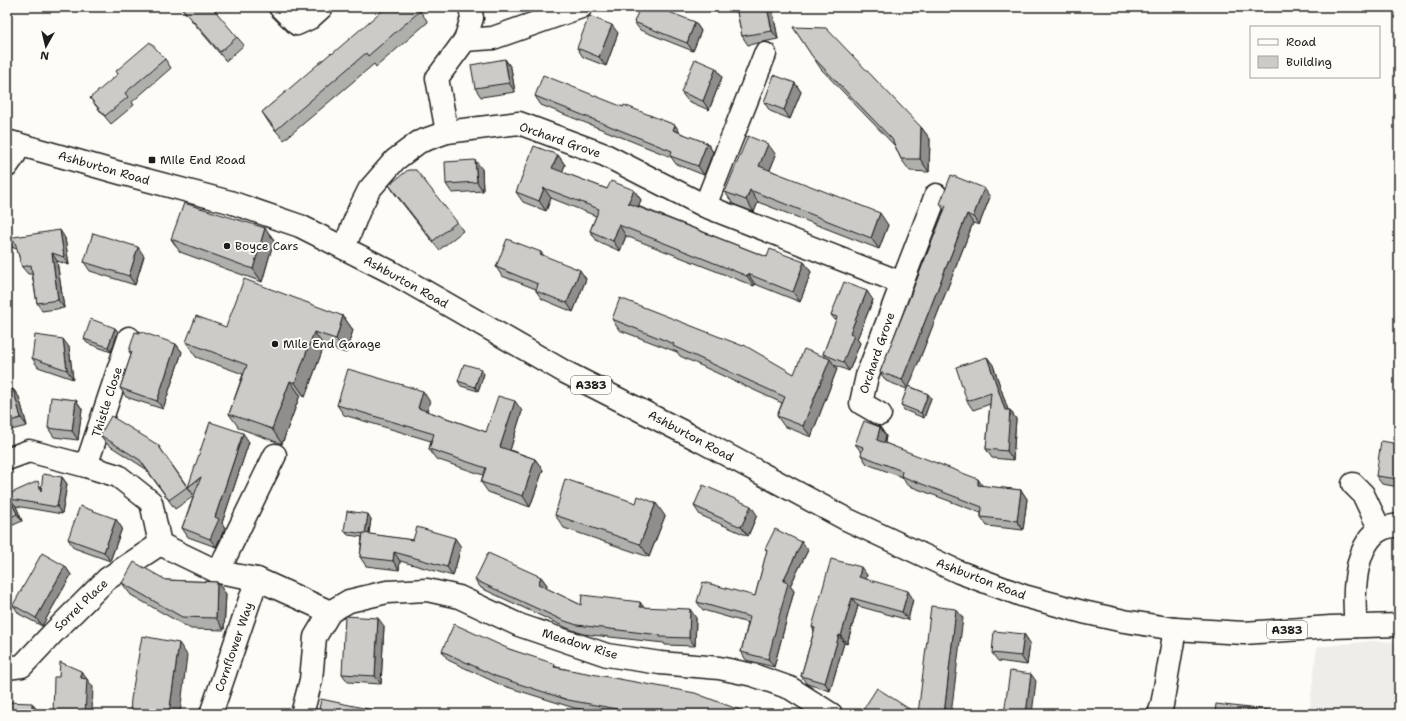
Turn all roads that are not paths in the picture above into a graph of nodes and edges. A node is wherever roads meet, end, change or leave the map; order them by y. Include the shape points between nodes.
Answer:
1 (280, 7) edge
2 (322, 7) edge
3 (470, 7) edge
4 (581, 7) edge
5 (465, 40) junction
6 (765, 54) dead end
7 (447, 132) junction
8 (12, 142) edge
9 (7, 166) edge
10 (936, 195) dead end
11 (705, 206) junction
12 (344, 248) junction
13 (902, 283) junction
14 (128, 338) dead end
15 (880, 414) dead end
16 (275, 455) dead end
17 (7, 459) edge
18 (86, 466) junction
19 (1353, 484) dead end
20 (1389, 528) edge
21 (160, 544) junction
22 (218, 572) junction
23 (257, 579) junction
24 (330, 612) junction
25 (1399, 625) edge
26 (1356, 626) junction
27 (1175, 629) junction
28 (7, 668) edge
29 (212, 714) edge
30 (302, 714) edge
31 (830, 714) edge
32 (1159, 714) edge

1 - 2 street via 297,24 310,18
3 - 5 street via 472,18
4 - 5 street via 493,38
5 - 7 street via 437,78
6 - 11 street
7 - 11 street, Orchard Grove via 519,123 606,155
7 - 12 street, Orchard Grove via 419,142 395,160 369,190
8 - 9 street via 14,156
8 - 12 street, Ashburton Road / A383 via 230,202 300,226
10 - 13 street, Orchard Grove
11 - 13 street, Orchard Grove
12 - 27 street, Ashburton Road / A383 via 391,272 565,372 846,519 959,572 1024,596 1083,612
13 - 15 street, Orchard Grove via 867,376 861,403
14 - 18 street, Thistle Close
16 - 22 street
17 - 18 street via 29,451
18 - 21 street via 118,476 151,502
19 - 20 street
20 - 26 street via 1371,537 1360,558 1355,585
21 - 22 street
21 - 28 street, Sorrel Place via 107,579 22,666
22 - 23 street
23 - 24 street
23 - 29 street, Cornflower Way
24 - 30 street via 315,637 311,680
24 - 31 street, Meadow Rise via 349,601 387,592 427,590 459,596 519,625 607,655 719,668 753,675 790,688
25 - 26 street, Ashburton Road / A383
26 - 27 street, Ashburton Road / A383 via 1244,633
27 - 32 street

